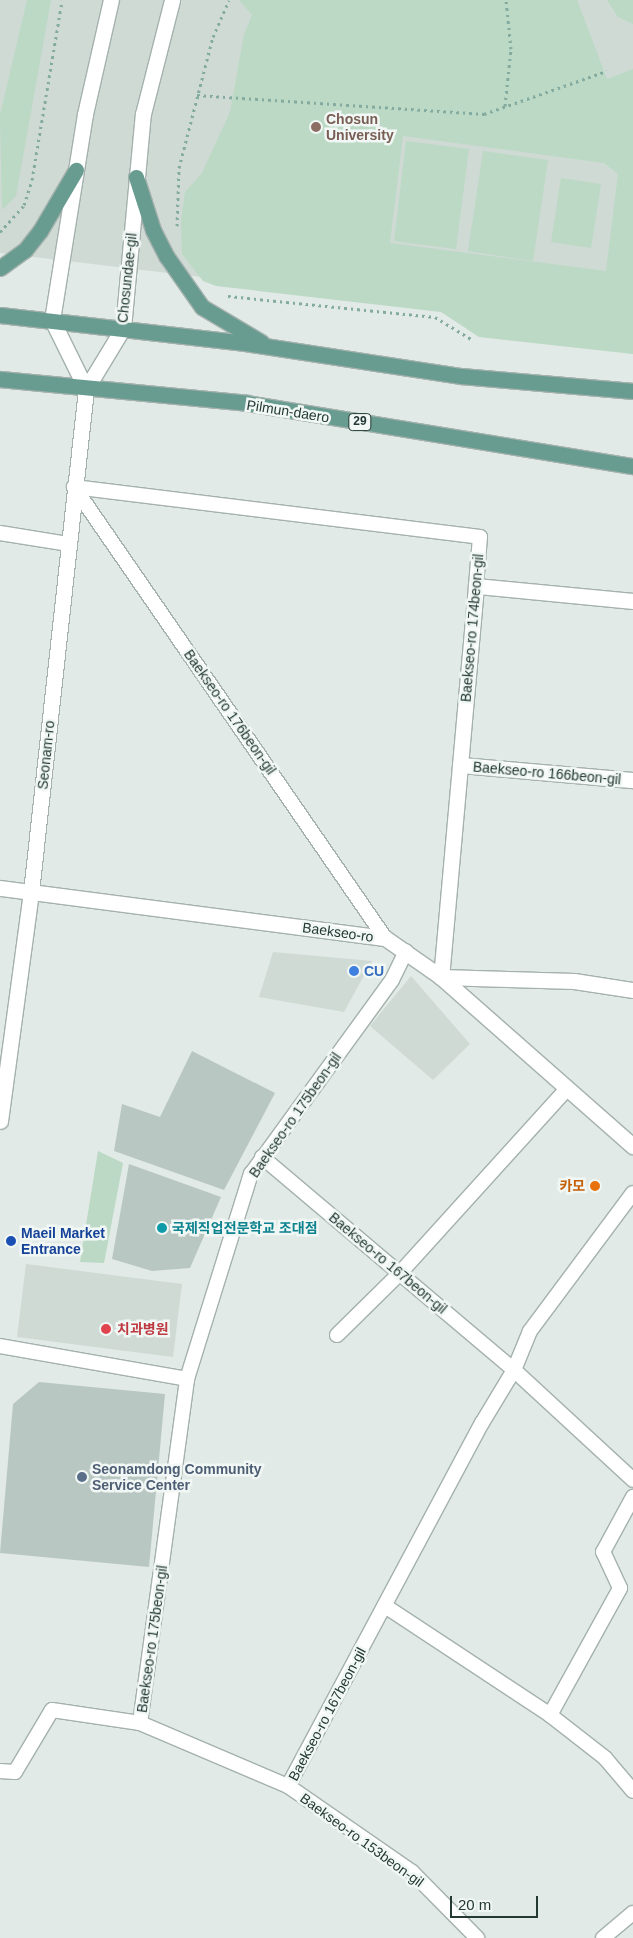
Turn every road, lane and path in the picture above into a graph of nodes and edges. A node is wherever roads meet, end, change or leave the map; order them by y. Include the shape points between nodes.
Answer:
1 (62, 0) edge
2 (112, 0) edge
3 (172, 0) edge
4 (229, 0) edge
5 (506, 0) edge
6 (607, 71) dead end
7 (197, 95) junction
8 (504, 107) junction
9 (76, 170) junction
10 (136, 177) junction
11 (177, 228) dead end
12 (0, 232) edge
13 (0, 268) edge
14 (222, 295) dead end
15 (0, 315) edge
16 (52, 320) junction
17 (123, 328) junction
18 (470, 339) dead end
19 (269, 346) junction
20 (0, 378) edge
21 (86, 389) junction
22 (633, 391) edge
23 (633, 466) edge
24 (74, 487) junction
25 (0, 534) edge
26 (69, 544) junction
27 (476, 586) junction
28 (633, 601) edge
29 (460, 765) junction
30 (633, 780) edge
31 (0, 888) edge
32 (31, 892) junction
33 (385, 938) junction
34 (406, 951) junction
35 (441, 977) junction
36 (633, 990) edge
37 (567, 1089) junction
38 (0, 1121) edge
39 (633, 1146) edge
40 (262, 1156) junction
41 (633, 1193) edge
42 (400, 1273) junction
43 (336, 1335) dead end
44 (0, 1346) edge
45 (514, 1370) junction
46 (187, 1379) junction
47 (633, 1480) edge
48 (633, 1497) edge
49 (385, 1606) junction
50 (550, 1715) junction
51 (140, 1723) junction
52 (0, 1771) edge
53 (288, 1786) junction
54 (633, 1791) edge
55 (633, 1913) edge
56 (477, 1938) edge
57 (603, 1938) edge

1 - 12 path via 32,180 24,205
2 - 9 street via 85,114
3 - 10 street, Chosundae-gil via 143,114
4 - 7 path via 213,36
5 - 8 path via 511,49
6 - 8 path
7 - 8 path via 484,114
7 - 11 path via 179,168
9 - 13 main road via 26,250
9 - 16 street
10 - 17 street, Chosundae-gil
10 - 19 main road via 153,230 167,257 202,307
14 - 18 path via 435,317
15 - 16 main road
16 - 17 main road
16 - 21 street
17 - 19 main road
17 - 21 street, Chosundae-gil
19 - 22 main road via 461,376
20 - 21 main road, Pilmun-daero / 29 via 71,384
21 - 23 main road, Pilmun-daero / 29 via 247,404
21 - 24 street, Seonam-ro
24 - 26 street, Seonam-ro
24 - 27 lane, Baekseo-ro 174beon-gil via 480,537
24 - 33 lane, Baekseo-ro 176beon-gil
25 - 26 lane
26 - 32 street, Seonam-ro
27 - 28 street
27 - 29 street, Baekseo-ro 174beon-gil
29 - 30 street, Baekseo-ro 166beon-gil
29 - 35 street, Baekseo-ro 174beon-gil
31 - 32 street, Baekseo-ro
32 - 33 street, Baekseo-ro
32 - 38 street, Seonam-ro
33 - 34 street, Baekseo-ro
34 - 35 street, Baekseo-ro
34 - 40 lane, Baekseo-ro 175beon-gil via 392,980
35 - 36 street via 574,981
35 - 37 street, Baekseo-ro
37 - 39 street, Baekseo-ro
37 - 42 lane
40 - 42 lane, Baekseo-ro 167beon-gil
40 - 46 lane, Baekseo-ro 175beon-gil via 251,1174
41 - 45 lane, Baekseo-ro 167beon-gil via 530,1331
42 - 43 lane
42 - 45 lane, Baekseo-ro 167beon-gil
44 - 46 lane
45 - 47 lane
45 - 49 lane, Baekseo-ro 167beon-gil via 482,1423
46 - 51 lane, Baekseo-ro 175beon-gil
48 - 50 lane via 603,1552 620,1588
49 - 50 lane
49 - 53 lane, Baekseo-ro 167beon-gil
50 - 54 lane via 604,1758
51 - 52 lane, Baekseo-ro 175beon-gil via 52,1710 15,1772
51 - 53 lane, Baekseo-ro 167beon-gil
53 - 56 lane, Baekseo-ro 153beon-gil via 412,1872
55 - 57 lane

